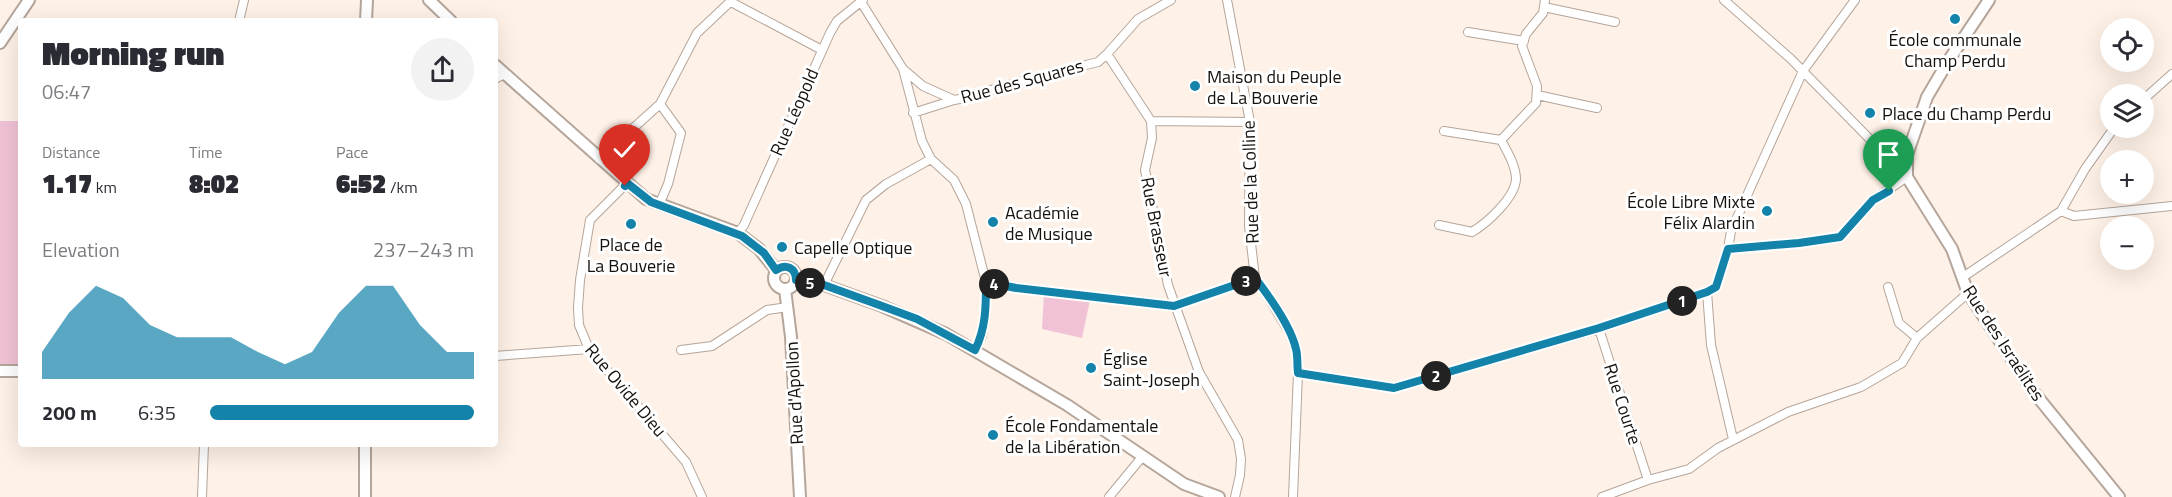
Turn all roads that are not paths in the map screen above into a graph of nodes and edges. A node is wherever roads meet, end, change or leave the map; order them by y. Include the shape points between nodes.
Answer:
1 (29, 0) edge
2 (244, 0) edge
3 (367, 0) edge
4 (1171, 0) edge
5 (1227, 0) edge
6 (1724, 0) edge
7 (1855, 0) edge
8 (1989, 0) edge
9 (731, 1) edge
10 (862, 1) edge
11 (434, 2) edge
12 (1544, 3) edge
13 (240, 18) edge
14 (366, 18) edge
15 (448, 18) edge
16 (1616, 22) dead end
17 (1468, 32) dead end
18 (1524, 41) junction
19 (0, 43) edge
20 (822, 50) junction
21 (1107, 54) junction
22 (903, 69) junction
23 (1803, 71) junction
24 (2172, 74) edge
25 (500, 76) edge
26 (2154, 90) edge
27 (1537, 95) junction
28 (954, 100) junction
29 (660, 104) junction
30 (1597, 108) dead end
31 (913, 113) junction
32 (1151, 121) junction
33 (1250, 122) junction
34 (1444, 131) dead end
35 (2107, 138) edge
36 (1501, 140) junction
37 (599, 159) junction
38 (931, 159) junction
39 (1908, 177) junction
40 (627, 183) junction
41 (659, 205) junction
42 (2172, 206) edge
43 (2061, 211) junction
44 (1439, 225) dead end
45 (738, 233) junction
46 (1728, 249) junction
47 (776, 270) junction
48 (1963, 277) junction
49 (1255, 278) junction
50 (796, 280) junction
51 (986, 282) junction
52 (824, 285) junction
53 (1888, 287) dead end
54 (785, 289) junction
55 (1707, 292) junction
56 (1968, 293) junction
57 (1174, 306) junction
58 (788, 307) junction
59 (1599, 328) junction
60 (1917, 338) junction
61 (589, 349) junction
62 (681, 350) dead end
63 (975, 350) junction
64 (498, 356) edge
65 (0, 371) edge
66 (18, 371) edge
67 (1298, 373) junction
68 (1733, 439) junction
69 (204, 447) edge
70 (365, 447) edge
71 (1142, 458) junction
72 (1648, 480) junction
73 (202, 497) edge
74 (364, 497) edge
75 (702, 497) edge
76 (800, 497) edge
77 (1109, 497) edge
78 (1219, 497) edge
79 (1235, 497) edge
80 (1293, 497) edge
81 (1602, 497) edge
82 (2119, 497) edge

1 - 19 street
2 - 13 street
3 - 14 street
4 - 21 street, Rue des Squares via 1138,19
5 - 33 street, Rue de la Colline
6 - 23 street
7 - 23 street
8 - 39 street via 1927,97 1907,154
9 - 20 street
9 - 29 street via 697,33
10 - 20 street, Rue Léopold via 837,21
10 - 22 street, Rue des Squares
11 - 15 street
12 - 16 street
12 - 18 street via 1543,13
17 - 18 street
18 - 27 street via 1522,46
20 - 45 street, Rue Léopold
21 - 28 street, Rue des Squares via 1098,62
21 - 32 street
22 - 28 street, Rue des Squares via 923,86
22 - 31 street
23 - 39 street
23 - 46 street via 1731,231
24 - 26 street
25 - 37 street
27 - 30 street
27 - 36 street via 1536,103
28 - 31 street
29 - 37 street
29 - 41 street via 681,133
31 - 38 street
32 - 33 street
32 - 57 street, Rue Brasseur via 1152,138 1145,170
33 - 49 street, Rue de la Colline via 1249,226
34 - 36 street
35 - 43 street
36 - 44 street via 1515,170 1516,182 1507,200 1472,232
37 - 40 street
38 - 51 street via 954,180 966,204
38 - 52 street via 866,200
39 - 46 street via 1873,200 1840,237
39 - 48 street, Rue des Israélites via 1952,249
40 - 41 street
40 - 61 street, Rue Ovide Dieu via 590,220 578,308 579,325
41 - 45 street
42 - 43 street via 2074,216
43 - 48 street
45 - 47 street via 757,246
46 - 55 street via 1716,287
47 - 50 street via 790,268
47 - 54 street via 775,283
48 - 56 street, Rue des Israélites
49 - 57 street
49 - 67 street, Rue de la Colline via 1289,332 1297,350
50 - 52 street
50 - 54 street
51 - 57 street
51 - 63 street via 982,336
52 - 63 street via 917,319
53 - 60 street via 1899,323
54 - 58 street, Rue d'Apollon
55 - 59 street
55 - 68 street via 1711,345
56 - 60 street
56 - 82 street, Rue des Israélites via 2032,390
57 - 79 street, Rue Brasseur via 1199,372 1238,440 1241,459
58 - 62 street via 767,310 712,346
58 - 76 street, Rue d'Apollon
59 - 67 street via 1394,388
59 - 72 street, Rue Courte
60 - 68 street via 1902,363 1862,387 1788,412
61 - 64 street
61 - 75 street, Rue Ovide Dieu via 686,462
63 - 71 street via 1086,417
65 - 66 street
67 - 80 street, Rue de la Colline
68 - 72 street via 1689,469
69 - 73 street
70 - 74 street
71 - 77 street
71 - 78 street via 1184,484
72 - 81 street

